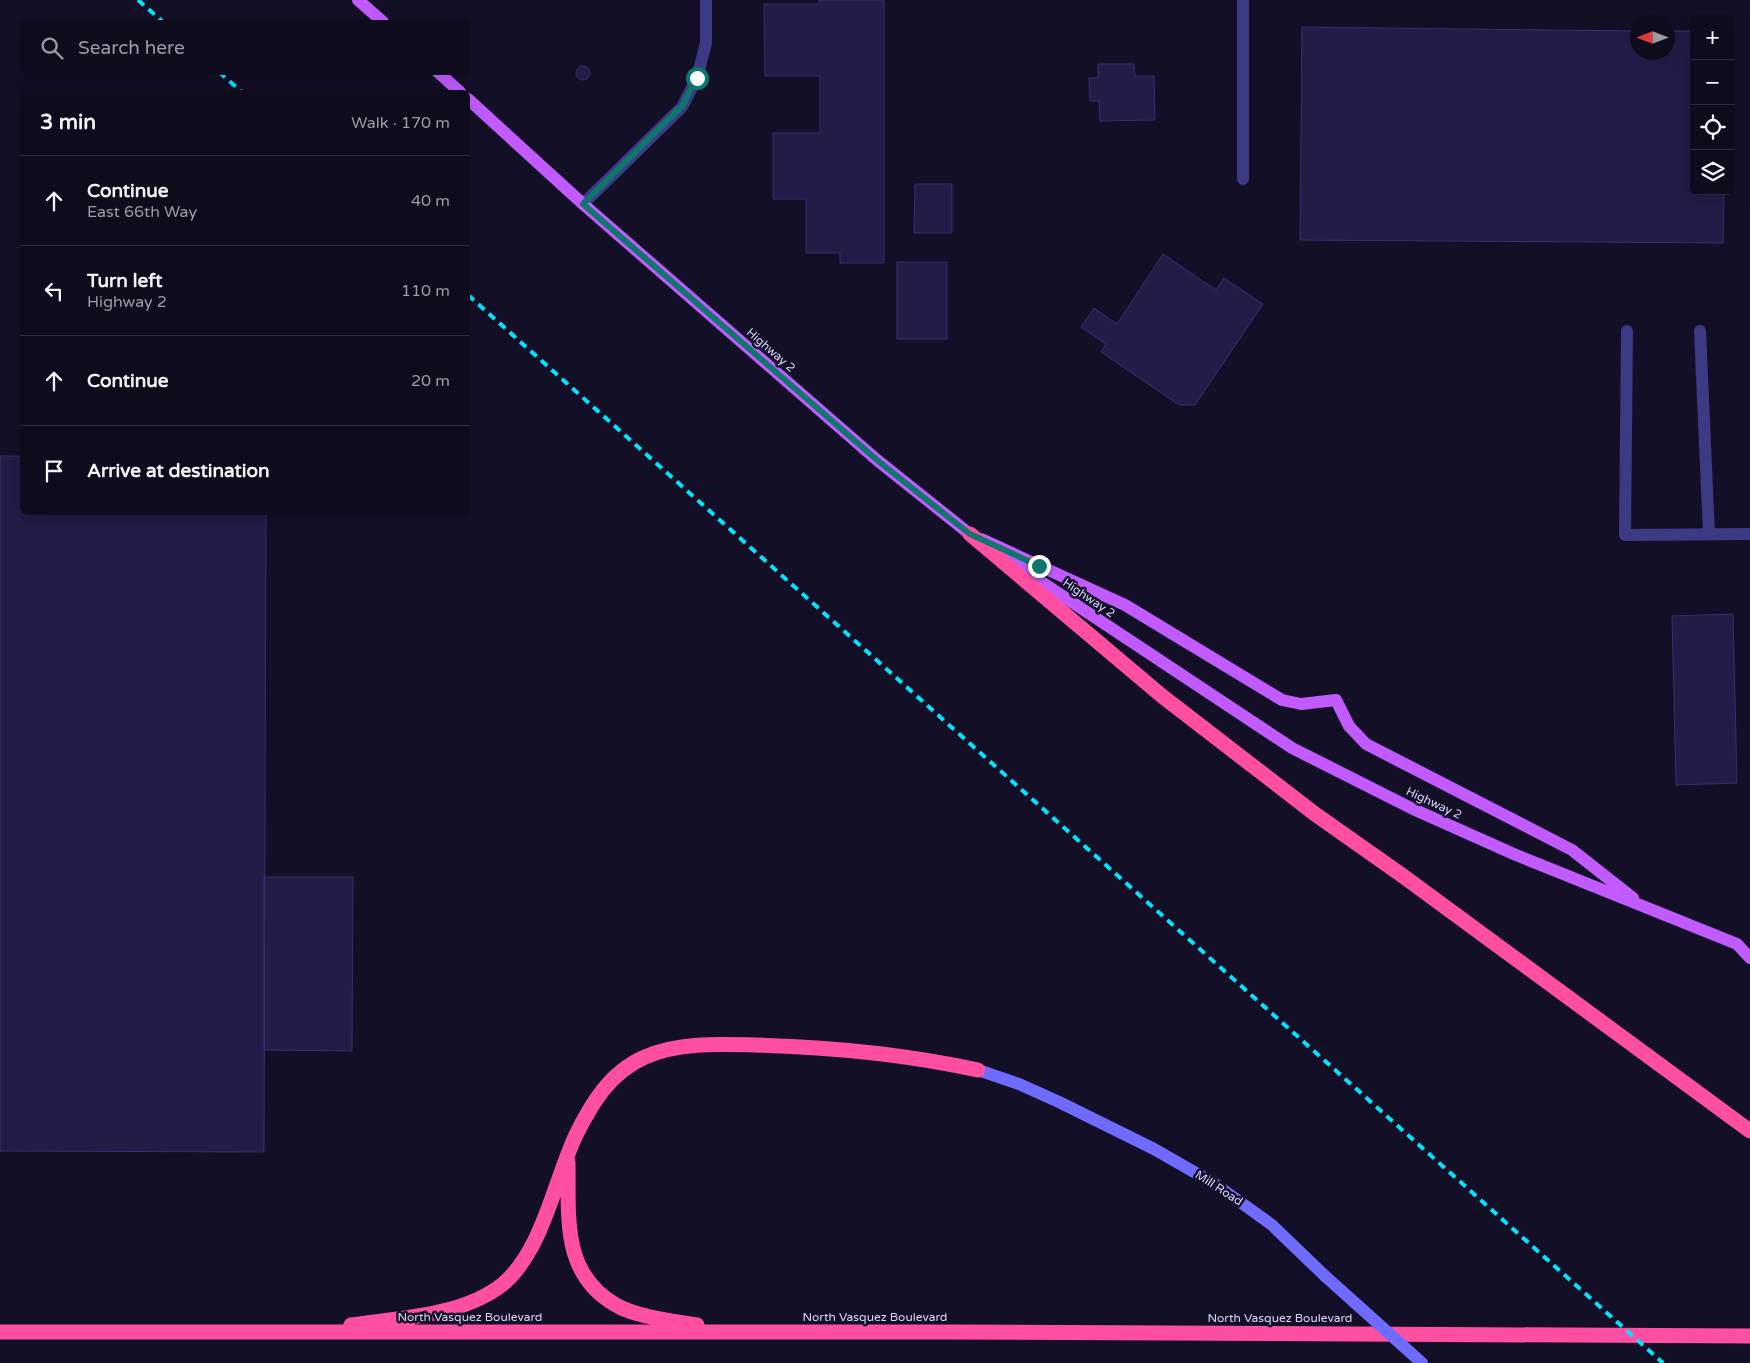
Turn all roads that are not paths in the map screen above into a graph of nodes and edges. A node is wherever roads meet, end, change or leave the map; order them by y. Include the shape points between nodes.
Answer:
1 (358, 0) edge
2 (706, 0) edge
3 (1244, 0) edge
4 (381, 20) edge
5 (441, 75) edge
6 (458, 90) edge
7 (470, 101) edge
8 (1244, 179) dead end
9 (583, 204) junction
10 (1627, 331) dead end
11 (1700, 331) dead end
12 (970, 534) junction
13 (1709, 534) junction
14 (1750, 534) edge
15 (1645, 907) junction
16 (1750, 942) edge
17 (1736, 944) junction
18 (1750, 958) edge
19 (978, 1070) joint
20 (1750, 1131) edge
21 (568, 1152) junction
22 (0, 1332) edge
23 (298, 1332) junction
24 (736, 1332) junction
25 (1750, 1336) edge
26 (1422, 1363) edge

1 - 4 main road
2 - 9 street via 706,43 697,78 682,106
3 - 8 street
5 - 6 main road
7 - 9 main road, Highway 2
9 - 12 main road, Highway 2 via 877,460
10 - 13 street via 1625,535
11 - 13 street
12 - 15 main road, Highway 2 via 1292,748 1422,813
12 - 15 main road via 1125,605 1282,700 1301,704 1336,700 1349,726 1366,744 1572,850
12 - 20 highway via 1162,696 1307,808
13 - 14 street
15 - 17 main road, Highway 2
16 - 17 main road
17 - 18 main road, Highway 2
19 - 21 highway via 917,1058 804,1046 695,1045 645,1057 626,1068 606,1085 586,1113
19 - 26 street, Mill Road, bridge via 1068,1106 1215,1184 1272,1225
21 - 23 highway via 534,1243 519,1268 502,1285 472,1302 440,1312
21 - 24 highway via 569,1228 576,1261 592,1287 617,1306 643,1315
22 - 23 highway, North Vasquez Boulevard
23 - 24 highway, North Vasquez Boulevard
24 - 25 highway, North Vasquez Boulevard

